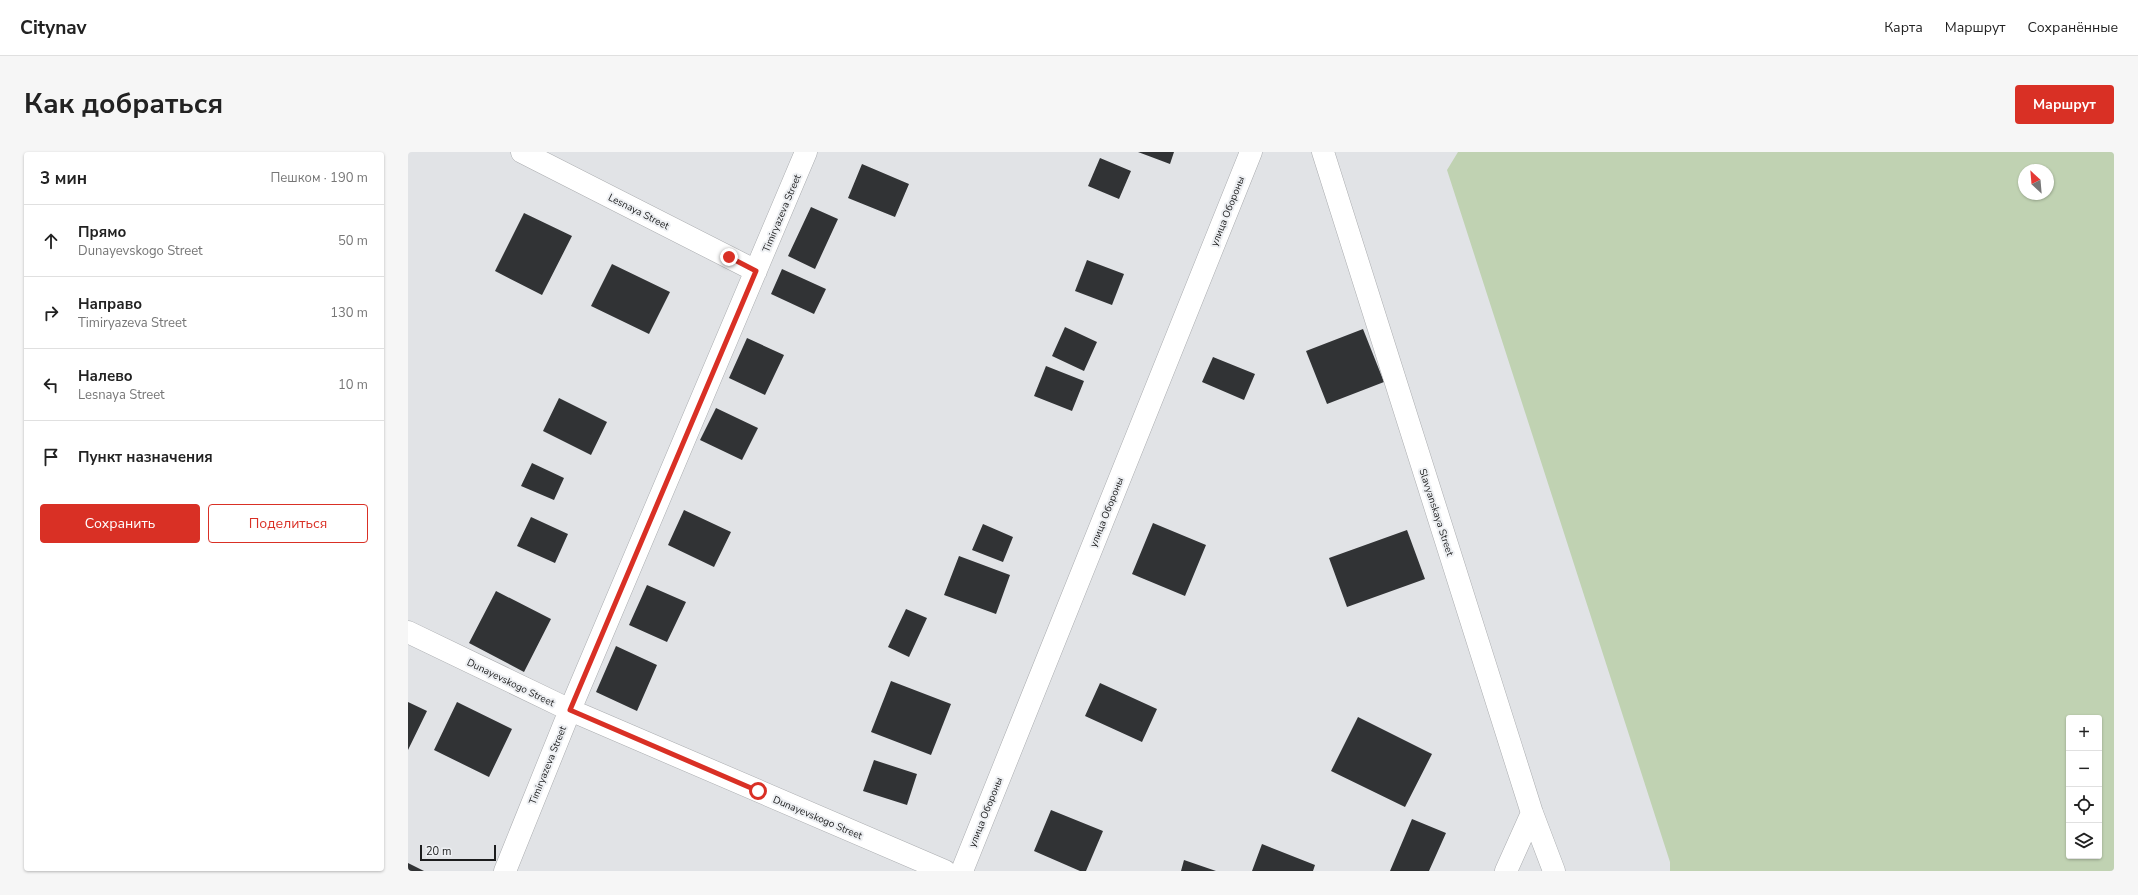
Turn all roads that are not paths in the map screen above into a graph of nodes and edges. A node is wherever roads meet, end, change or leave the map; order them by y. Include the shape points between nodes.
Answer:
1 (522, 152) edge
2 (806, 152) edge
3 (1251, 152) edge
4 (1323, 152) edge
5 (756, 271) junction
6 (408, 632) edge
7 (570, 710) junction
8 (1532, 813) junction
9 (505, 871) edge
10 (945, 871) edge
11 (962, 871) edge
12 (1506, 871) edge
13 (1554, 871) edge

1 - 5 street, Lesnaya Street
2 - 5 street, Timiryazeva Street
3 - 11 street, улица Обороны
4 - 8 street, Slavyanskaya Street
5 - 7 street, Timiryazeva Street
6 - 7 street, Dunayevskogo Street
7 - 9 street, Timiryazeva Street
7 - 10 street, Dunayevskogo Street
8 - 12 street
8 - 13 street, Slavyanskaya Street

